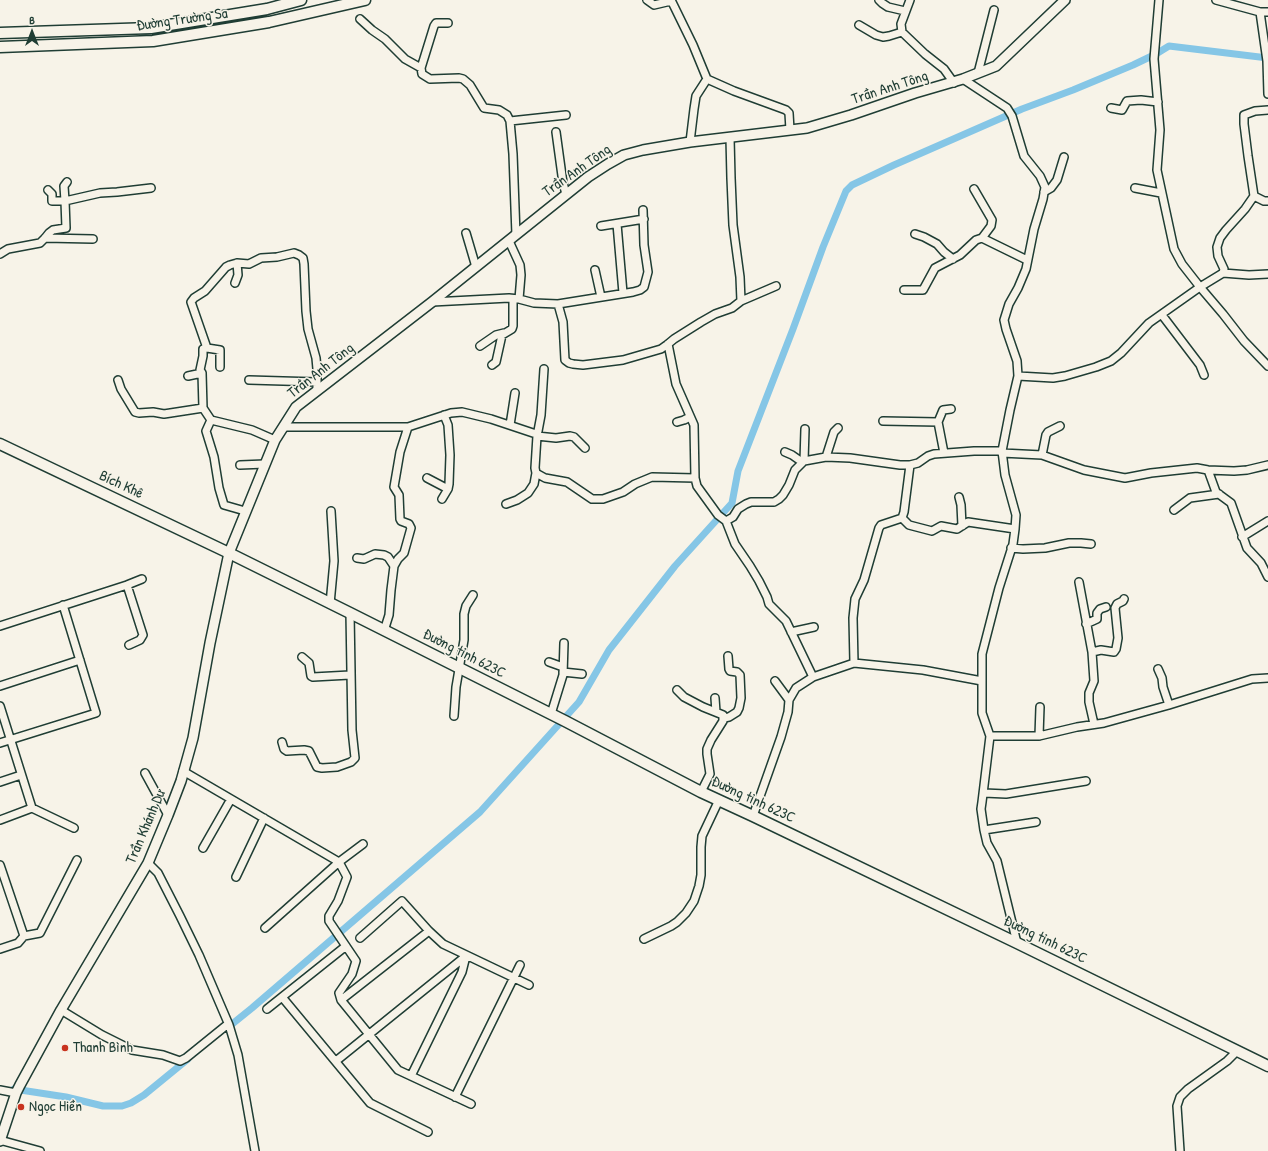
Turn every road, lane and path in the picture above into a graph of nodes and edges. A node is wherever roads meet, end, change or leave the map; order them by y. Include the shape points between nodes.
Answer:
1 (301, 0) edge
2 (365, 0) edge
3 (647, 0) edge
4 (879, 0) edge
5 (910, 0) edge
6 (1066, 0) edge
7 (1159, 0) edge
8 (1216, 0) edge
9 (674, 1) edge
10 (994, 10) dead end
11 (905, 11) junction
12 (1260, 12) junction
13 (1268, 12) edge
14 (360, 18) dead end
15 (448, 23) dead end
16 (859, 25) dead end
17 (151, 28) junction
18 (902, 32) junction
19 (0, 33) edge
20 (153, 41) junction
21 (0, 47) edge
22 (1267, 61) edge
23 (421, 68) junction
24 (978, 74) junction
25 (707, 79) junction
26 (963, 79) junction
27 (954, 83) junction
28 (1268, 94) edge
29 (1158, 102) junction
30 (1111, 108) dead end
31 (1268, 110) edge
32 (566, 115) dead end
33 (510, 121) junction
34 (790, 130) junction
35 (556, 132) dead end
36 (730, 138) junction
37 (690, 142) junction
38 (1064, 157) dead end
39 (68, 182) dead end
40 (151, 188) dead end
41 (1135, 188) dead end
42 (974, 189) dead end
43 (48, 190) dead end
44 (1044, 192) junction
45 (1161, 193) junction
46 (566, 194) junction
47 (1254, 196) junction
48 (65, 201) junction
49 (1268, 201) edge
50 (644, 210) dead end
51 (644, 219) junction
52 (616, 224) junction
53 (601, 226) dead end
54 (466, 233) dead end
55 (915, 234) dead end
56 (45, 238) junction
57 (512, 238) junction
58 (982, 238) junction
59 (93, 239) dead end
60 (0, 254) edge
61 (953, 259) junction
62 (1027, 260) junction
63 (237, 263) junction
64 (476, 266) junction
65 (595, 270) dead end
66 (1223, 273) junction
67 (1268, 274) edge
68 (235, 283) dead end
69 (776, 286) dead end
70 (1200, 287) junction
71 (904, 290) dead end
72 (623, 293) junction
73 (601, 296) junction
74 (516, 299) junction
75 (741, 301) junction
76 (432, 302) junction
77 (558, 304) junction
78 (1162, 315) junction
79 (504, 333) junction
80 (668, 344) junction
81 (480, 346) dead end
82 (207, 348) junction
83 (492, 365) dead end
84 (1268, 366) edge
85 (220, 367) dead end
86 (544, 369) dead end
87 (202, 374) junction
88 (1204, 375) dead end
89 (188, 376) dead end
90 (1018, 376) junction
91 (118, 380) dead end
92 (249, 380) dead end
93 (317, 386) junction
94 (516, 394) dead end
95 (204, 408) junction
96 (951, 409) dead end
97 (444, 415) junction
98 (690, 417) junction
99 (211, 420) junction
100 (883, 421) dead end
101 (677, 422) dead end
102 (938, 422) junction
103 (510, 425) junction
104 (1060, 426) dead end
105 (283, 427) junction
106 (408, 427) junction
107 (838, 428) dead end
108 (805, 429) dead end
109 (536, 435) junction
110 (275, 440) junction
111 (0, 444) edge
112 (585, 448) dead end
113 (785, 452) dead end
114 (1002, 452) junction
115 (944, 453) junction
116 (1042, 455) junction
117 (826, 457) junction
118 (803, 461) junction
119 (265, 464) junction
120 (240, 465) dead end
121 (910, 465) junction
122 (1268, 465) edge
123 (1208, 470) junction
124 (536, 473) junction
125 (427, 478) dead end
126 (695, 478) junction
127 (448, 489) junction
128 (1219, 494) junction
129 (958, 497) dead end
130 (442, 499) dead end
131 (506, 504) dead end
132 (1174, 510) dead end
133 (245, 511) junction
134 (331, 511) dead end
135 (722, 518) junction
136 (902, 518) junction
137 (1268, 521) edge
138 (962, 526) junction
139 (1015, 529) junction
140 (1242, 536) junction
141 (1091, 544) dead end
142 (1011, 548) junction
143 (229, 553) junction
144 (358, 558) dead end
145 (394, 566) junction
146 (1268, 577) edge
147 (142, 579) dead end
148 (1079, 582) dead end
149 (127, 585) junction
150 (473, 595) dead end
151 (1124, 598) dead end
152 (330, 604) junction
153 (63, 605) junction
154 (1106, 607) dead end
155 (350, 613) junction
156 (1086, 624) junction
157 (0, 626) edge
158 (814, 627) dead end
159 (384, 631) junction
160 (791, 632) junction
161 (564, 643) dead end
162 (129, 645) dead end
163 (1092, 652) junction
164 (728, 656) dead end
165 (302, 657) dead end
166 (80, 660) junction
167 (549, 662) dead end
168 (854, 663) junction
169 (459, 669) junction
170 (563, 669) junction
171 (1158, 669) dead end
172 (582, 674) dead end
173 (350, 675) junction
174 (813, 677) junction
175 (1268, 678) edge
176 (775, 681) dead end
177 (982, 681) junction
178 (0, 686) edge
179 (677, 690) dead end
180 (715, 698) dead end
181 (789, 700) junction
182 (1169, 705) junction
183 (0, 706) edge
184 (1040, 708) dead end
185 (716, 712) junction
186 (551, 714) junction
187 (454, 716) dead end
188 (724, 718) junction
189 (1094, 724) junction
190 (990, 736) junction
191 (1039, 736) junction
192 (11, 740) junction
193 (282, 742) dead end
194 (0, 743) edge
195 (183, 771) junction
196 (144, 773) dead end
197 (21, 775) junction
198 (0, 782) edge
199 (1086, 782) dead end
200 (701, 792) junction
201 (984, 792) junction
202 (230, 799) junction
203 (719, 800) junction
204 (32, 808) junction
205 (168, 814) junction
206 (753, 816) junction
207 (264, 818) junction
208 (0, 820) edge
209 (1036, 822) dead end
210 (74, 828) dead end
211 (984, 830) junction
212 (363, 844) dead end
213 (203, 848) dead end
214 (77, 860) dead end
215 (339, 862) junction
216 (148, 863) junction
217 (0, 865) edge
218 (236, 877) dead end
219 (265, 928) dead end
220 (429, 931) junction
221 (24, 936) junction
222 (360, 938) dead end
223 (644, 939) dead end
224 (1018, 943) junction
225 (346, 946) junction
226 (0, 949) edge
227 (466, 956) junction
228 (520, 965) dead end
229 (513, 978) junction
230 (528, 986) dead end
231 (282, 997) junction
232 (341, 1000) junction
233 (267, 1009) dead end
234 (61, 1010) junction
235 (229, 1026) junction
236 (369, 1034) junction
237 (1237, 1051) junction
238 (336, 1062) junction
239 (1268, 1066) edge
240 (411, 1076) junction
241 (0, 1090) edge
242 (18, 1090) junction
243 (455, 1097) junction
244 (471, 1104) dead end
245 (428, 1132) dead end
246 (0, 1141) edge
247 (40, 1151) edge
248 (255, 1151) edge
249 (1180, 1151) edge

1 - 17 main road, Đường Trường Sa via 267,10
2 - 20 main road, Đường Trường Sa via 269,22
3 - 9 street via 654,5
4 - 11 street via 888,7
5 - 11 street
6 - 24 street, Trần Anh Tông via 996,66
7 - 29 street via 1154,56
8 - 12 street
9 - 25 street
10 - 24 street
11 - 18 street via 901,24
12 - 13 street
12 - 22 street
14 - 23 street via 405,59
15 - 23 street via 436,23 434,26
16 - 18 street via 883,37
17 - 19 main road, Đường Trường Sa
17 - 20 main road
18 - 27 street via 944,69
20 - 21 main road, Đường Trường Sa
22 - 28 street
23 - 33 street via 422,74 430,79 459,78 467,82 484,108 502,111
24 - 26 street, Trần Anh Tông
25 - 34 street via 786,110 789,114
25 - 37 street via 696,96
26 - 27 street, Trần Anh Tông
26 - 44 street via 1007,108 1024,156 1043,181
27 - 34 street, Trần Anh Tông via 807,128
29 - 30 street via 1127,101 1122,110
29 - 45 street via 1160,130 1157,170
31 - 47 street via 1244,115
32 - 33 street
33 - 57 street via 513,154
34 - 36 street, Trần Anh Tông
35 - 46 street
36 - 37 street, Trần Anh Tông
36 - 75 street via 733,225
37 - 46 street, Trần Anh Tông via 624,155
38 - 44 street via 1056,180 1051,188
39 - 48 street via 64,186
40 - 48 street via 100,192
41 - 45 street
42 - 58 street via 992,220
43 - 48 street via 52,194 52,202
44 - 62 street
45 - 70 street via 1177,256
46 - 57 street, Trần Anh Tông
47 - 49 street
47 - 66 street via 1220,238 1218,256 1224,269
48 - 56 street via 66,228 53,230
50 - 51 street
51 - 52 street
51 - 72 street via 648,272 645,284 640,290
52 - 53 street
52 - 72 street
54 - 64 street
55 - 61 street via 938,244
56 - 59 street
56 - 60 street via 40,243 8,249
57 - 64 street, Trần Anh Tông
57 - 74 street via 521,275
58 - 61 street
58 - 62 street
61 - 71 street via 935,268 923,290
62 - 90 street via 1026,269 1008,304 1004,320 1017,361
63 - 68 street via 238,276
63 - 82 street via 226,267 205,291 191,302
63 - 93 street via 249,264 261,258 294,253 303,258 306,311 316,358
64 - 76 street, Trần Anh Tông
65 - 73 street
66 - 67 street
66 - 70 street
69 - 75 street
70 - 78 street
70 - 84 street
72 - 73 street
73 - 77 street
74 - 76 street
74 - 77 street
74 - 79 street via 512,329
75 - 80 street via 732,308 701,322
76 - 93 street, Trần Anh Tông
77 - 80 street via 563,322 565,360 569,364 583,365 623,360 651,353
78 - 88 street via 1200,365
78 - 90 street via 1149,323 1122,353 1111,361 1053,378
79 - 81 street via 496,335
79 - 83 street via 496,362
80 - 98 street via 676,384
82 - 85 street via 220,350
82 - 87 street via 203,349 200,370
86 - 109 street via 541,415
87 - 89 street
87 - 95 street
90 - 114 street
91 - 95 street via 135,412 164,414
92 - 93 street
93 - 105 street, Trần Anh Tông via 296,406
94 - 103 street
95 - 99 street
96 - 102 street via 942,410
97 - 103 street via 462,412
97 - 106 street
97 - 127 street via 448,425 450,455
98 - 101 street
98 - 126 street via 694,431
99 - 110 street via 252,430
99 - 133 street via 206,431 224,505
100 - 102 street
102 - 115 street
103 - 109 street
104 - 116 street via 1046,435
105 - 106 street
105 - 110 street, Trần Anh Tông
106 - 145 street via 400,452 394,487 399,495 400,519 411,528 404,553
107 - 117 street via 834,432
108 - 118 street
109 - 112 street via 574,437
109 - 124 street
110 - 119 street, Trần Anh Tông
111 - 143 main road, Bích Khê
113 - 118 street
114 - 115 street
114 - 116 street
114 - 139 street via 1016,516
115 - 121 street via 928,456
116 - 123 street via 1084,470 1125,478 1197,468
117 - 118 street
117 - 121 street
118 - 135 street via 779,499 774,502 750,502 738,509 733,517
119 - 120 street
119 - 133 street, Trần Anh Tông
121 - 136 street
122 - 123 street via 1247,470
123 - 128 street
124 - 126 street via 545,478 567,482 597,500 623,492 652,477
124 - 131 street via 534,484 528,493
125 - 127 street
126 - 135 street via 697,486
127 - 130 street
128 - 132 street via 1190,498
128 - 140 street via 1231,503
129 - 138 street via 961,504
133 - 143 street, Trần Anh Tông
134 - 152 street via 334,561
135 - 160 street via 759,581 769,604 786,621
136 - 138 street via 909,525 932,531 941,526 957,529
136 - 168 street via 879,528 864,580 854,599
137 - 140 street
138 - 139 street via 968,522
139 - 142 street
140 - 146 street via 1247,548 1258,559
141 - 142 street via 1069,543 1045,548
142 - 177 street via 982,654
143 - 152 main road, Đường tỉnh 623C
143 - 195 street, Trần Khánh Dư via 193,738
144 - 145 street via 384,554
145 - 159 street via 389,615
147 - 149 street
148 - 156 street
149 - 153 street
149 - 162 street via 143,635 140,640
150 - 169 street via 464,614 464,640
151 - 163 street via 1115,608 1118,638 1116,649 1114,652
152 - 155 main road, Đường tỉnh 623C
153 - 157 street
153 - 166 street
154 - 156 street via 1100,608 1097,619
155 - 159 main road, Đường tỉnh 623C
155 - 173 street
156 - 163 street
158 - 160 street
159 - 169 main road, Đường tỉnh 623C
160 - 174 street
161 - 170 street
163 - 189 street via 1094,681 1089,693
164 - 188 street via 730,671 738,672 740,675 741,698 737,712
165 - 173 street via 309,663 313,677
166 - 178 street
166 - 192 street via 96,713
167 - 170 street
168 - 174 street
168 - 177 street via 923,670
169 - 186 main road, Đường tỉnh 623C
169 - 187 street
170 - 172 street
170 - 186 street
171 - 182 street
173 - 193 street via 355,755 353,760 337,767 317,767 310,751 287,752
174 - 181 street via 796,688
175 - 182 street via 1252,679
176 - 181 street
177 - 190 street via 982,713
179 - 185 street via 684,697
180 - 185 street
181 - 206 street via 786,722
182 - 189 street
183 - 192 street
184 - 191 street
185 - 188 street
186 - 200 main road, Đường tỉnh 623C
188 - 200 street via 707,748 710,774
189 - 191 street
190 - 191 street
190 - 201 street
192 - 194 street
192 - 197 street
195 - 202 street
195 - 205 street, Trần Khánh Dư
196 - 205 street
197 - 198 street
197 - 204 street
199 - 201 street via 1006,794
200 - 203 main road, Đường tỉnh 623C
201 - 211 street via 981,809
202 - 207 street
202 - 213 street
203 - 206 main road, Đường tỉnh 623C
203 - 223 street via 702,836 700,886 694,902 677,922
204 - 208 street
204 - 210 street
205 - 216 street, Trần Khánh Dư
206 - 224 main road, Đường tỉnh 623C
207 - 215 street
207 - 218 street
209 - 211 street
211 - 224 street via 987,843 997,861
212 - 215 street
214 - 221 street via 40,933
215 - 219 street
215 - 225 street via 348,877 328,921
216 - 234 street, Trần Khánh Dư
216 - 235 street via 158,873 177,910
217 - 221 street
220 - 222 street via 402,901
220 - 227 street via 443,944
220 - 232 street
221 - 226 street via 18,943
224 - 237 main road, Đường tỉnh 623C
225 - 231 street
225 - 232 street via 356,961 352,974 339,993
227 - 229 street
227 - 236 street
227 - 240 street via 462,972
228 - 229 street
229 - 230 street
229 - 243 street
231 - 233 street
231 - 238 street
232 - 236 street
234 - 235 street via 128,1048 180,1061
234 - 242 street, Trần Khánh Dư
235 - 248 street via 238,1055
236 - 238 street
236 - 240 street via 398,1070
237 - 239 main road, Đường tỉnh 623C
237 - 249 street via 1228,1061 1180,1097 1177,1106
238 - 245 street via 370,1103
240 - 243 street
241 - 242 street
242 - 246 street, Trần Khánh Dư
243 - 244 street
246 - 247 street

